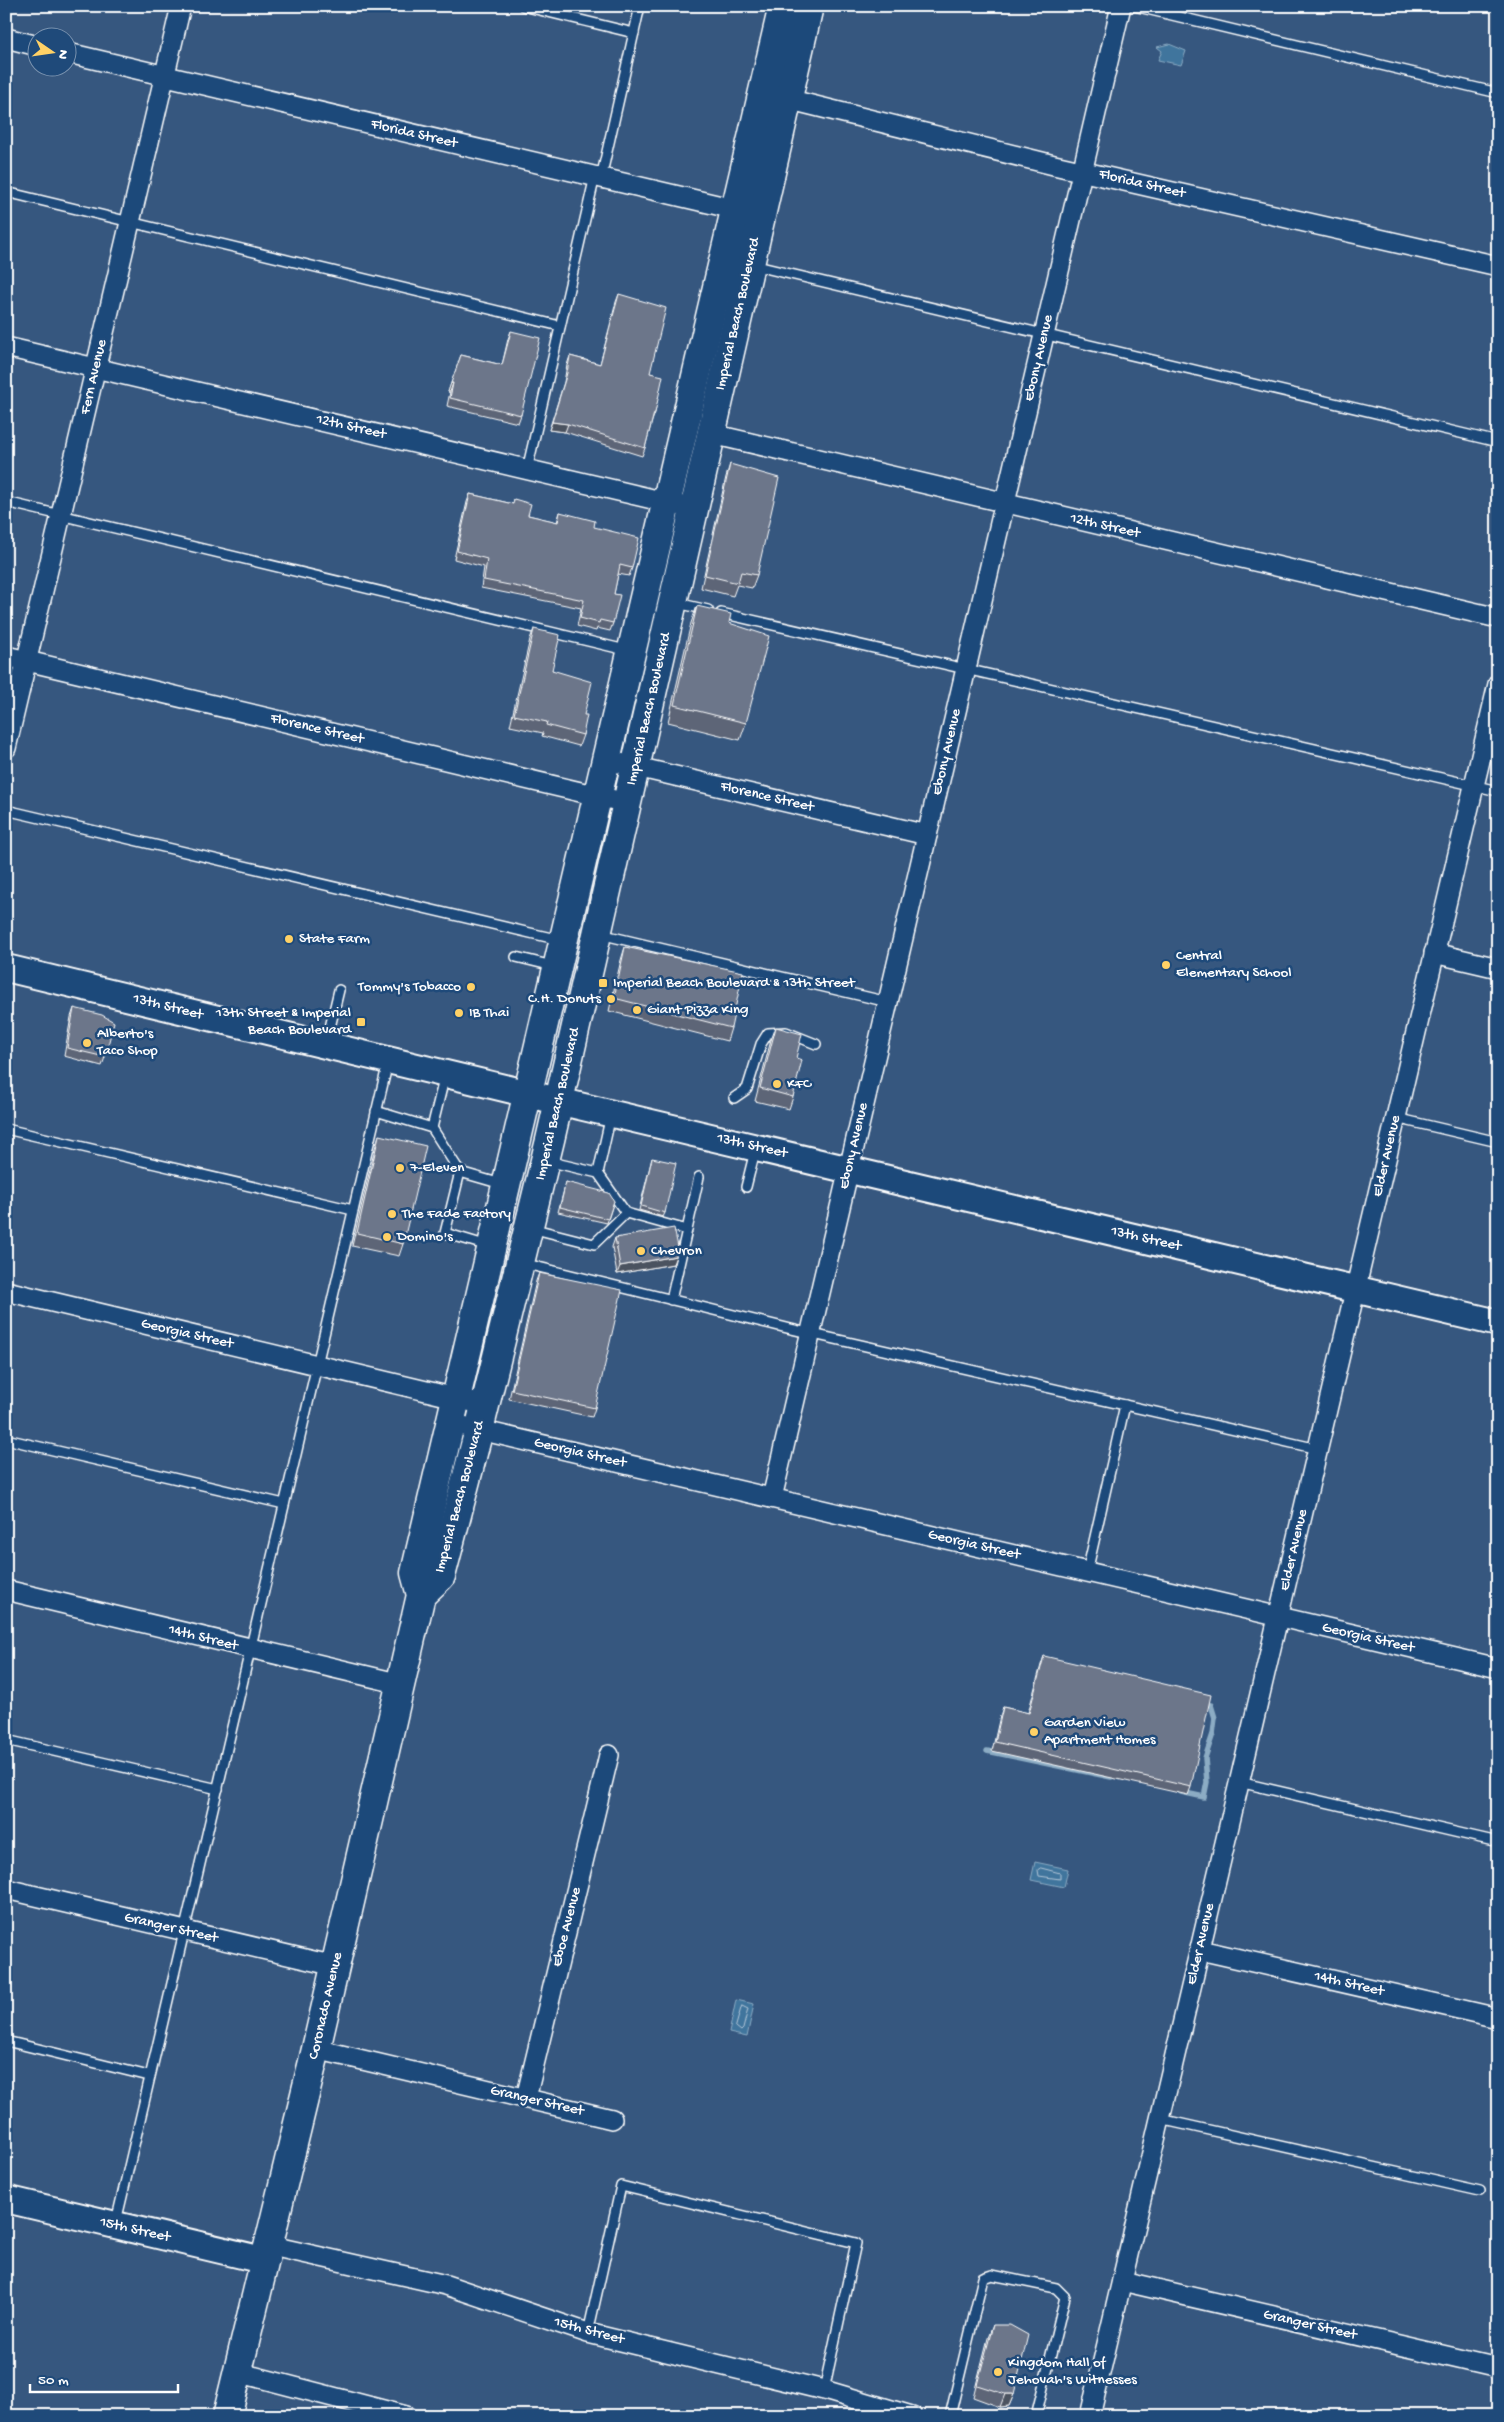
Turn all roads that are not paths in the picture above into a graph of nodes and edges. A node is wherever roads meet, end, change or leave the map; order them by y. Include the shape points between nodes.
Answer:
1 (181, 6) edge
2 (522, 6) edge
3 (640, 6) edge
4 (783, 6) edge
5 (809, 6) edge
6 (1121, 6) edge
7 (1134, 6) edge
8 (634, 33) junction
9 (6, 38) edge
10 (28, 44) edge
11 (78, 54) edge
12 (165, 76) junction
13 (1498, 93) edge
14 (787, 99) junction
15 (1082, 171) junction
16 (598, 177) junction
17 (6, 192) edge
18 (748, 212) junction
19 (130, 222) junction
20 (749, 264) junction
21 (1498, 266) edge
22 (560, 326) junction
23 (1044, 335) junction
24 (6, 346) edge
25 (96, 368) junction
26 (712, 434) junction
27 (1498, 442) edge
28 (527, 470) junction
29 (6, 502) edge
30 (668, 503) junction
31 (1005, 503) junction
32 (695, 509) junction
33 (61, 515) junction
34 (674, 602) junction
35 (1498, 618) edge
36 (632, 652) junction
37 (6, 656) edge
38 (27, 660) junction
39 (966, 668) junction
40 (1498, 684) edge
41 (6, 748) edge
42 (607, 760) junction
43 (635, 766) junction
44 (1474, 785) junction
45 (1498, 791) edge
46 (599, 795) junction
47 (627, 803) junction
48 (6, 810) edge
49 (927, 835) junction
50 (597, 934) junction
51 (565, 941) junction
52 (1434, 953) junction
53 (516, 957) dead end
54 (6, 968) edge
55 (559, 968) junction
56 (1498, 968) edge
57 (339, 990) dead end
58 (888, 1002) junction
59 (816, 1044) dead end
60 (326, 1045) junction
61 (388, 1061) junction
62 (445, 1074) junction
63 (528, 1094) junction
64 (734, 1098) dead end
65 (558, 1101) junction
66 (376, 1111) junction
67 (611, 1114) junction
68 (1396, 1118) junction
69 (432, 1128) junction
70 (6, 1129) edge
71 (1498, 1142) edge
72 (756, 1147) junction
73 (544, 1161) junction
74 (849, 1169) junction
75 (460, 1172) junction
76 (598, 1173) junction
77 (699, 1177) dead end
78 (507, 1185) junction
79 (746, 1187) dead end
80 (353, 1210) junction
81 (626, 1213) junction
82 (528, 1227) junction
83 (687, 1230) junction
84 (492, 1247) junction
85 (520, 1262) junction
86 (1356, 1289) junction
87 (6, 1291) edge
88 (671, 1300) junction
89 (1498, 1323) edge
90 (810, 1334) junction
91 (317, 1365) junction
92 (1125, 1405) junction
93 (453, 1411) junction
94 (482, 1417) junction
95 (6, 1439) edge
96 (1318, 1449) junction
97 (772, 1498) junction
98 (284, 1504) junction
99 (1087, 1572) junction
100 (6, 1590) edge
101 (421, 1595) junction
102 (1278, 1616) junction
103 (251, 1649) junction
104 (1498, 1668) edge
105 (401, 1684) junction
106 (6, 1740) edge
107 (609, 1755) dead end
108 (1240, 1782) junction
109 (218, 1789) junction
110 (1498, 1842) edge
111 (6, 1889) edge
112 (185, 1932) junction
113 (1200, 1950) junction
114 (335, 1966) junction
115 (1498, 2018) edge
116 (6, 2041) edge
117 (316, 2049) junction
118 (150, 2076) junction
119 (526, 2098) junction
120 (1160, 2118) junction
121 (612, 2119) dead end
122 (1480, 2191) dead end
123 (6, 2199) edge
124 (115, 2225) junction
125 (265, 2253) junction
126 (1122, 2281) junction
127 (588, 2333) junction
128 (1498, 2368) edge
129 (237, 2372) junction
130 (824, 2390) junction
131 (865, 2409) edge
132 (227, 2416) edge
133 (406, 2416) edge
134 (912, 2416) edge
135 (950, 2416) edge
136 (1036, 2416) edge
137 (1090, 2416) edge

1 - 12 street, Fern Avenue
2 - 8 lane
3 - 8 lane
4 - 18 main road, Imperial Beach Boulevard
5 - 14 main road, Imperial Beach Boulevard
6 - 15 street, Ebony Avenue
7 - 13 lane
8 - 16 lane
9 - 10 street
11 - 12 street, Florida Street
12 - 16 street, Florida Street
12 - 19 street, Fern Avenue
14 - 15 street, Florida Street
14 - 18 main road, Imperial Beach Boulevard
15 - 21 street, Florida Street
15 - 23 street, Ebony Avenue
16 - 18 street, Florida Street
16 - 22 lane
17 - 19 lane
18 - 20 main road, Imperial Beach Boulevard
18 - 30 main road, Imperial Beach Boulevard
19 - 22 lane
19 - 25 street, Fern Avenue
20 - 23 lane
20 - 26 main road, Imperial Beach Boulevard
22 - 28 lane
23 - 27 lane
23 - 31 street, Ebony Avenue
24 - 25 street, 12th Street
25 - 28 street, 12th Street
25 - 33 street, Fern Avenue
26 - 31 street, 12th Street
26 - 32 main road, Imperial Beach Boulevard
28 - 30 street, 12th Street
29 - 33 lane
30 - 32 street, 12th Street
30 - 36 main road, Imperial Beach Boulevard
31 - 35 street, 12th Street
31 - 39 street, Ebony Avenue
32 - 34 main road, Imperial Beach Boulevard
33 - 36 lane
33 - 38 street, Fern Avenue
34 - 39 lane
34 - 43 main road, Imperial Beach Boulevard
36 - 42 main road, Imperial Beach Boulevard
37 - 38 street, Florence Street
38 - 41 street, Fern Avenue
38 - 46 street, Florence Street
39 - 44 lane
39 - 49 street, Ebony Avenue
40 - 44 street, Elder Avenue
42 - 43 street, Florence Street
42 - 46 main road, Imperial Beach Boulevard
43 - 47 main road, Imperial Beach Boulevard
43 - 49 street, Florence Street
44 - 45 lane
44 - 52 street, Elder Avenue
46 - 47 street, Florence Street
46 - 51 main road, Imperial Beach Boulevard
47 - 50 main road, Imperial Beach Boulevard
48 - 51 lane
49 - 58 street, Ebony Avenue
50 - 58 lane
50 - 65 main road, Imperial Beach Boulevard
51 - 55 main road, Imperial Beach Boulevard
52 - 56 street
52 - 68 street, Elder Avenue
53 - 55 lane
54 - 60 main road, 13th Street
55 - 63 main road, Imperial Beach Boulevard
57 - 60 lane
58 - 74 street, Ebony Avenue
59 - 64 lane via 786,1032 768,1033 761,1044 748,1089
60 - 61 main road, 13th Street
61 - 62 main road, 13th Street
61 - 66 lane
62 - 63 main road, 13th Street
62 - 69 lane
63 - 65 main road, 13th Street
63 - 78 main road, Imperial Beach Boulevard
65 - 67 main road, 13th Street
65 - 73 main road, Imperial Beach Boulevard
66 - 69 lane
66 - 80 lane
67 - 72 main road, 13th Street
67 - 76 lane
68 - 71 lane
68 - 86 street, Elder Avenue
69 - 75 lane
70 - 80 lane
72 - 74 main road, 13th Street
72 - 79 lane
73 - 76 lane
73 - 82 main road, Imperial Beach Boulevard
74 - 86 main road, 13th Street
74 - 90 street, Ebony Avenue
75 - 78 lane
75 - 84 lane via 445,1233
76 - 81 lane
77 - 83 lane
78 - 84 main road, Imperial Beach Boulevard
80 - 91 lane
81 - 82 lane via 594,1244
81 - 83 lane
82 - 85 main road, Imperial Beach Boulevard
83 - 88 lane
84 - 93 main road, Imperial Beach Boulevard
85 - 88 lane
85 - 94 main road, Imperial Beach Boulevard
86 - 89 main road, 13th Street
86 - 96 street, Elder Avenue
87 - 91 street, Georgia Street
88 - 90 lane
90 - 92 lane
90 - 97 street, Ebony Avenue
91 - 93 street, Georgia Street
91 - 98 lane
92 - 96 lane
92 - 99 lane
93 - 94 street, Georgia Street
93 - 94 street, Georgia Street
93 - 101 main road, Imperial Beach Boulevard via 415,1573
94 - 97 street, Georgia Street
94 - 101 main road, Imperial Beach Boulevard via 441,1576
95 - 98 lane
96 - 102 street, Elder Avenue
97 - 99 street, Georgia Street
98 - 103 lane
99 - 102 street, Georgia Street
100 - 103 street, 14th Street
101 - 105 main road, Coronado Avenue
102 - 104 street, Georgia Street
102 - 108 street, Elder Avenue
103 - 105 street, 14th Street
103 - 109 lane
105 - 114 main road, Coronado Avenue
106 - 109 lane
107 - 119 street, Eboe Avenue
108 - 110 lane
108 - 113 street, Elder Avenue
109 - 112 lane
111 - 112 street, Granger Street
112 - 114 street, Granger Street
112 - 118 lane
113 - 115 street, 14th Street
113 - 120 street, Elder Avenue
114 - 117 main road, Coronado Avenue
116 - 118 lane
117 - 119 street, Granger Street
117 - 125 main road, Coronado Avenue
118 - 124 lane
119 - 121 street, Granger Street
120 - 122 lane
120 - 126 street, Elder Avenue
123 - 124 main road, 15th Street
124 - 125 main road, 15th Street
125 - 127 street, 15th Street via 446,2285
125 - 129 main road, Coronado Avenue
126 - 128 street, Granger Street
126 - 137 street, Elder Avenue
127 - 130 street, 15th Street
127 - 130 lane via 621,2186 856,2243
129 - 132 main road, Coronado Avenue
129 - 133 street
130 - 131 street, 15th Street
131 - 134 street, 15th Street
135 - 136 lane via 983,2278 992,2275 1056,2288 1065,2297

